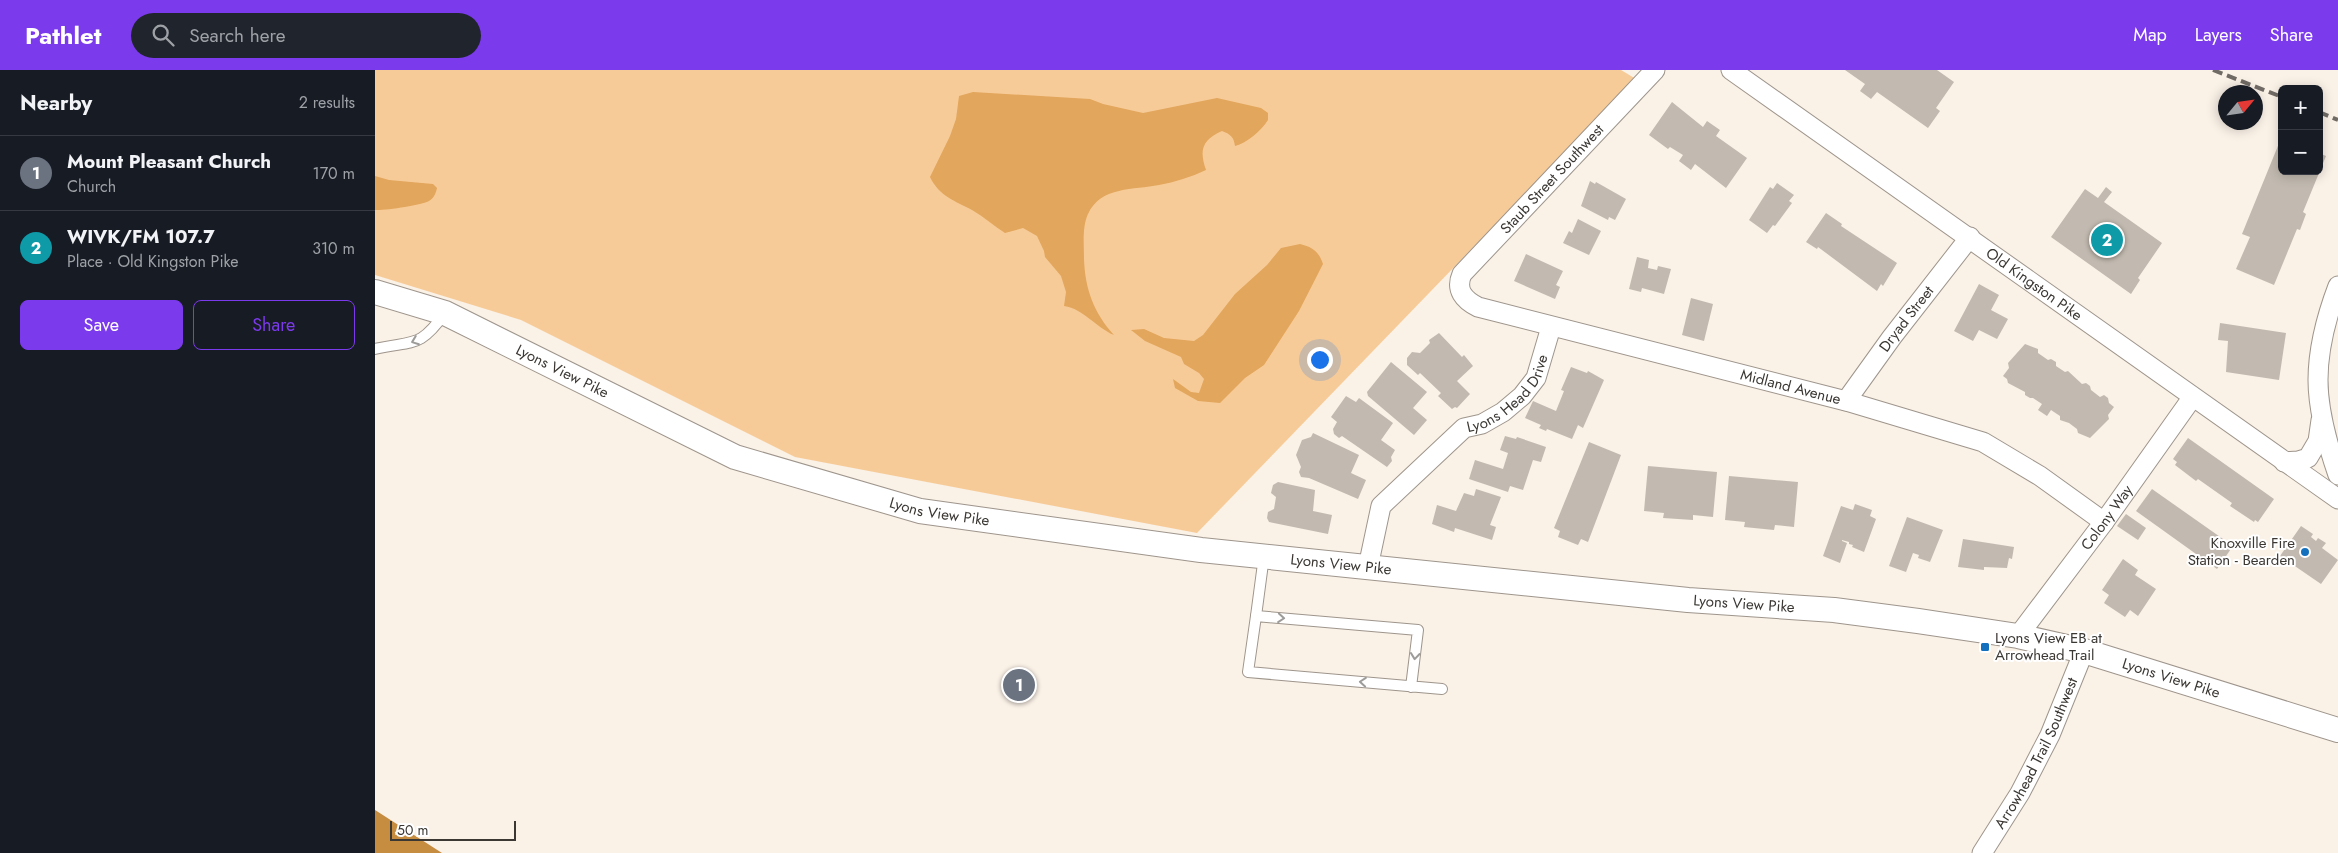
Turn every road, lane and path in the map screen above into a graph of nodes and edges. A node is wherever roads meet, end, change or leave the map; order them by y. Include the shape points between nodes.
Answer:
1 (1655, 70) edge
2 (1731, 70) edge
3 (1970, 237) junction
4 (2338, 286) edge
5 (375, 292) edge
6 (1461, 292) joint
7 (445, 314) junction
8 (1551, 327) junction
9 (377, 346) edge
10 (2193, 398) junction
11 (1846, 401) junction
12 (2322, 414) junction
13 (2284, 462) junction
14 (2338, 475) edge
15 (2338, 499) edge
16 (2104, 522) junction
17 (1264, 556) junction
18 (1368, 567) junction
19 (1256, 616) junction
20 (2018, 636) junction
21 (2084, 651) junction
22 (1411, 687) junction
23 (1442, 689) dead end
24 (2338, 730) edge
25 (1982, 853) edge

1 - 6 street, Staub Street Southwest via 1463,274 1459,282
2 - 3 street, Old Kingston Pike
3 - 10 street, Old Kingston Pike
3 - 11 street, Dryad Street
4 - 12 street via 2322,348 2318,381
5 - 7 street, Lyons View Pike
6 - 8 street, Midland Avenue via 1467,301 1478,307
7 -> 9 lane via 429,334 414,343
7 - 17 street, Lyons View Pike via 735,457 920,511
8 - 11 street, Midland Avenue
8 - 18 street, Lyons Head Drive via 1535,378 1522,396 1482,424 1463,428 1381,506
10 - 13 street, Old Kingston Pike
10 - 16 street, Colony Way
11 - 16 street, Midland Avenue via 1983,442 2040,476
12 - 13 street via 2318,441 2308,458
12 - 14 street
13 - 15 street, Old Kingston Pike
16 - 20 street, Colony Way
17 - 18 street, Lyons View Pike
17 - 19 lane
18 - 20 street, Lyons View Pike via 1678,599 1834,610
19 -> 22 lane via 1418,630
22 -> 19 lane via 1248,672
20 - 21 street, Lyons View Pike
21 - 24 street, Lyons View Pike
21 - 25 street, Arrowhead Trail Southwest via 2050,735 2021,793
22 - 23 lane

